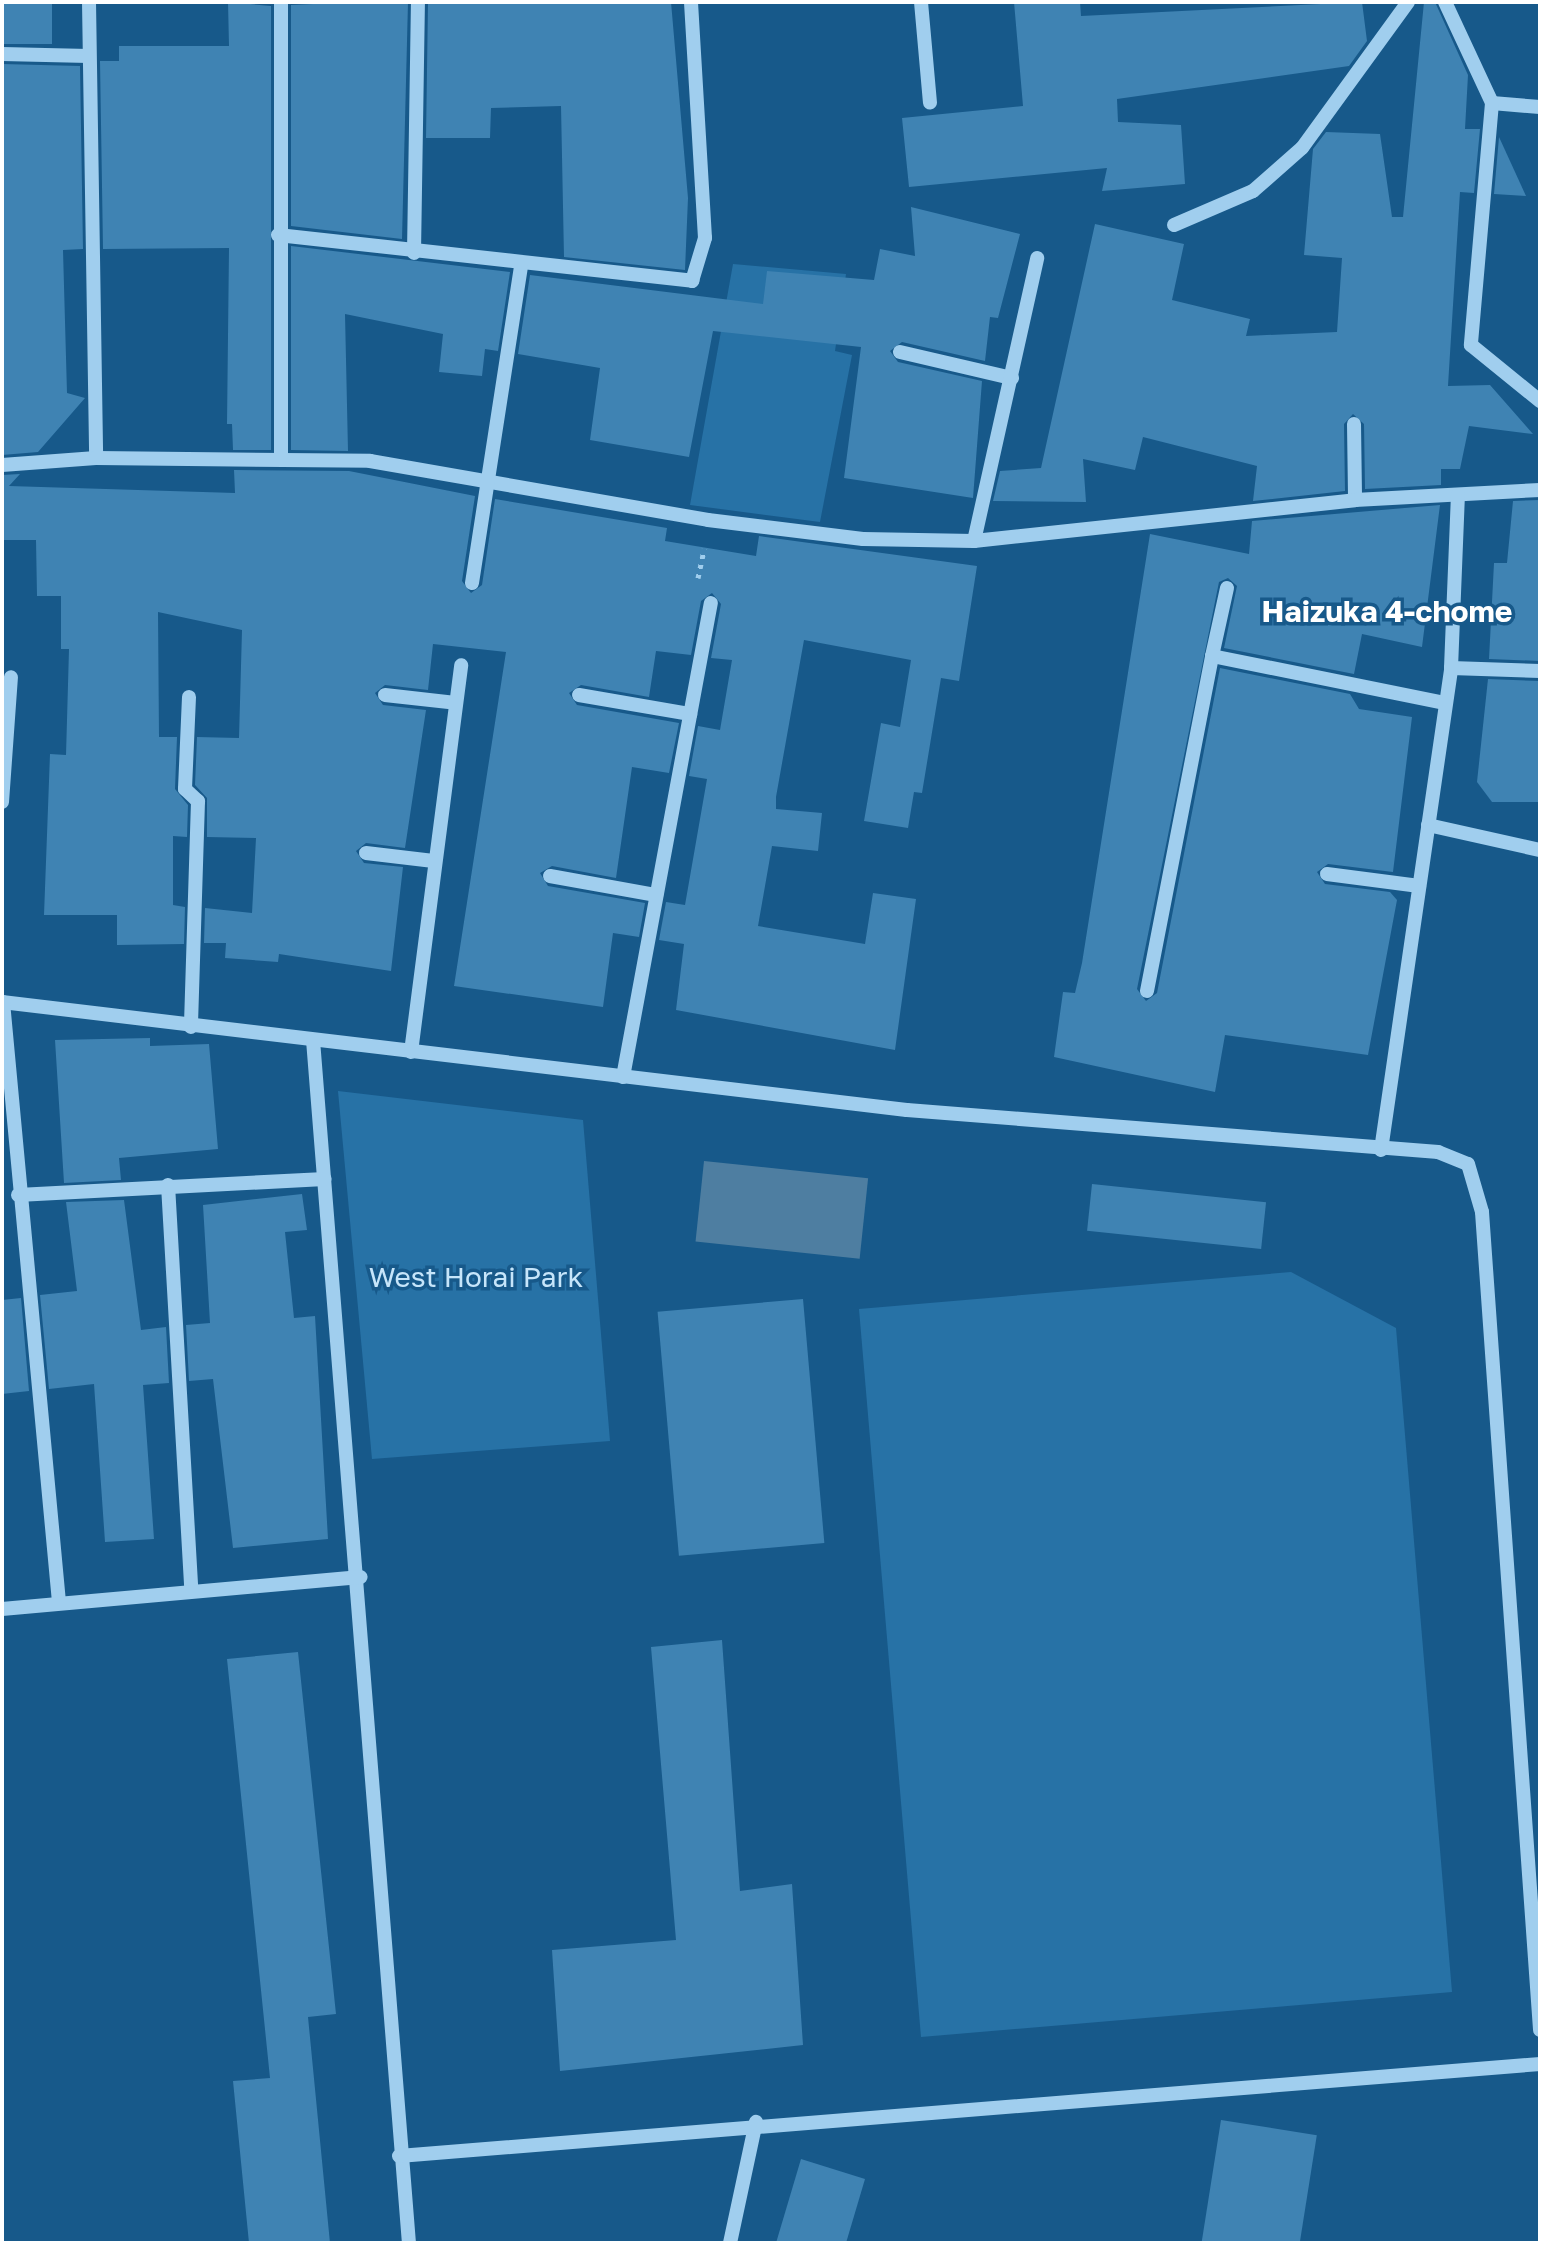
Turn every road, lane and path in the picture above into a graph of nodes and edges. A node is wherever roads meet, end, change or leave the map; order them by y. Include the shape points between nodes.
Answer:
1 (89, 2) edge
2 (281, 2) edge
3 (418, 2) edge
4 (691, 2) edge
5 (921, 2) edge
6 (1408, 2) edge
7 (1445, 2) edge
8 (2, 54) edge
9 (89, 56) junction
10 (930, 103) dead end
11 (1492, 103) junction
12 (1540, 107) edge
13 (1174, 225) dead end
14 (278, 235) junction
15 (414, 253) junction
16 (1037, 258) dead end
17 (521, 267) junction
18 (900, 352) dead end
19 (1012, 378) junction
20 (1540, 401) edge
21 (1354, 424) dead end
22 (281, 457) junction
23 (96, 458) junction
24 (2, 465) edge
25 (492, 482) junction
26 (1540, 490) edge
27 (1458, 495) junction
28 (1355, 500) junction
29 (708, 520) junction
30 (974, 541) junction
31 (472, 583) dead end
32 (1227, 588) dead end
33 (711, 603) joint
34 (1212, 656) junction
35 (461, 665) dead end
36 (1451, 668) junction
37 (1540, 671) edge
38 (11, 677) dead end
39 (385, 695) dead end
40 (579, 695) dead end
41 (189, 697) dead end
42 (456, 703) junction
43 (1445, 703) junction
44 (5, 710) edge
45 (690, 714) junction
46 (2, 802) edge
47 (1428, 825) junction
48 (1540, 850) edge
49 (366, 853) dead end
50 (434, 861) junction
51 (1327, 874) dead end
52 (550, 876) dead end
53 (1419, 886) junction
54 (656, 895) junction
55 (1147, 991) dead end
56 (2, 1002) edge
57 (191, 1027) junction
58 (313, 1040) junction
59 (411, 1052) junction
60 (623, 1077) junction
61 (1381, 1150) junction
62 (325, 1179) junction
63 (168, 1185) junction
64 (18, 1195) junction
65 (361, 1577) junction
66 (191, 1587) junction
67 (59, 1602) junction
68 (2, 1609) edge
69 (1540, 2030) edge
70 (1540, 2064) edge
71 (756, 2122) junction
72 (399, 2156) junction
73 (409, 2243) edge
74 (730, 2243) edge

1 - 9 street
2 - 14 street
3 - 15 street
4 - 17 street via 705,238 692,281
5 - 10 street
6 - 13 street via 1302,148 1253,191
7 - 11 street
8 - 9 street
9 - 23 street
11 - 12 street
11 - 20 street via 1471,345
14 - 15 street
14 - 22 street
15 - 17 street
16 - 19 street
17 - 25 street
18 - 19 street
19 - 30 street
21 - 28 street
22 - 23 street
22 - 25 street via 370,461
23 - 24 street
25 - 29 street
25 - 31 street
26 - 27 street
27 - 28 street
27 - 36 street
28 - 30 street
29 - 30 street via 863,539
29 - 33 path via 694,599
32 - 34 street
33 - 45 street
34 - 43 street
34 - 55 street
35 - 42 street
36 - 37 street
36 - 43 street
38 - 44 street
39 - 42 street
40 - 45 street
41 - 57 street via 185,789 198,801
42 - 50 street
43 - 47 street
44 - 46 street
45 - 54 street
47 - 48 street
47 - 53 street
49 - 50 street
50 - 59 street
51 - 53 street
52 - 54 street
53 - 61 street
54 - 60 street
56 - 57 street
56 - 64 street
57 - 58 street
58 - 59 street
58 - 62 street
59 - 60 street
60 - 61 street via 907,1110
61 - 69 street via 1438,1152 1468,1164 1482,1212
62 - 63 street
62 - 65 street
63 - 64 street
63 - 66 street
64 - 67 street
65 - 66 street
65 - 72 street
66 - 67 street
67 - 68 street
70 - 71 street
71 - 72 street
71 - 74 street
72 - 73 street

